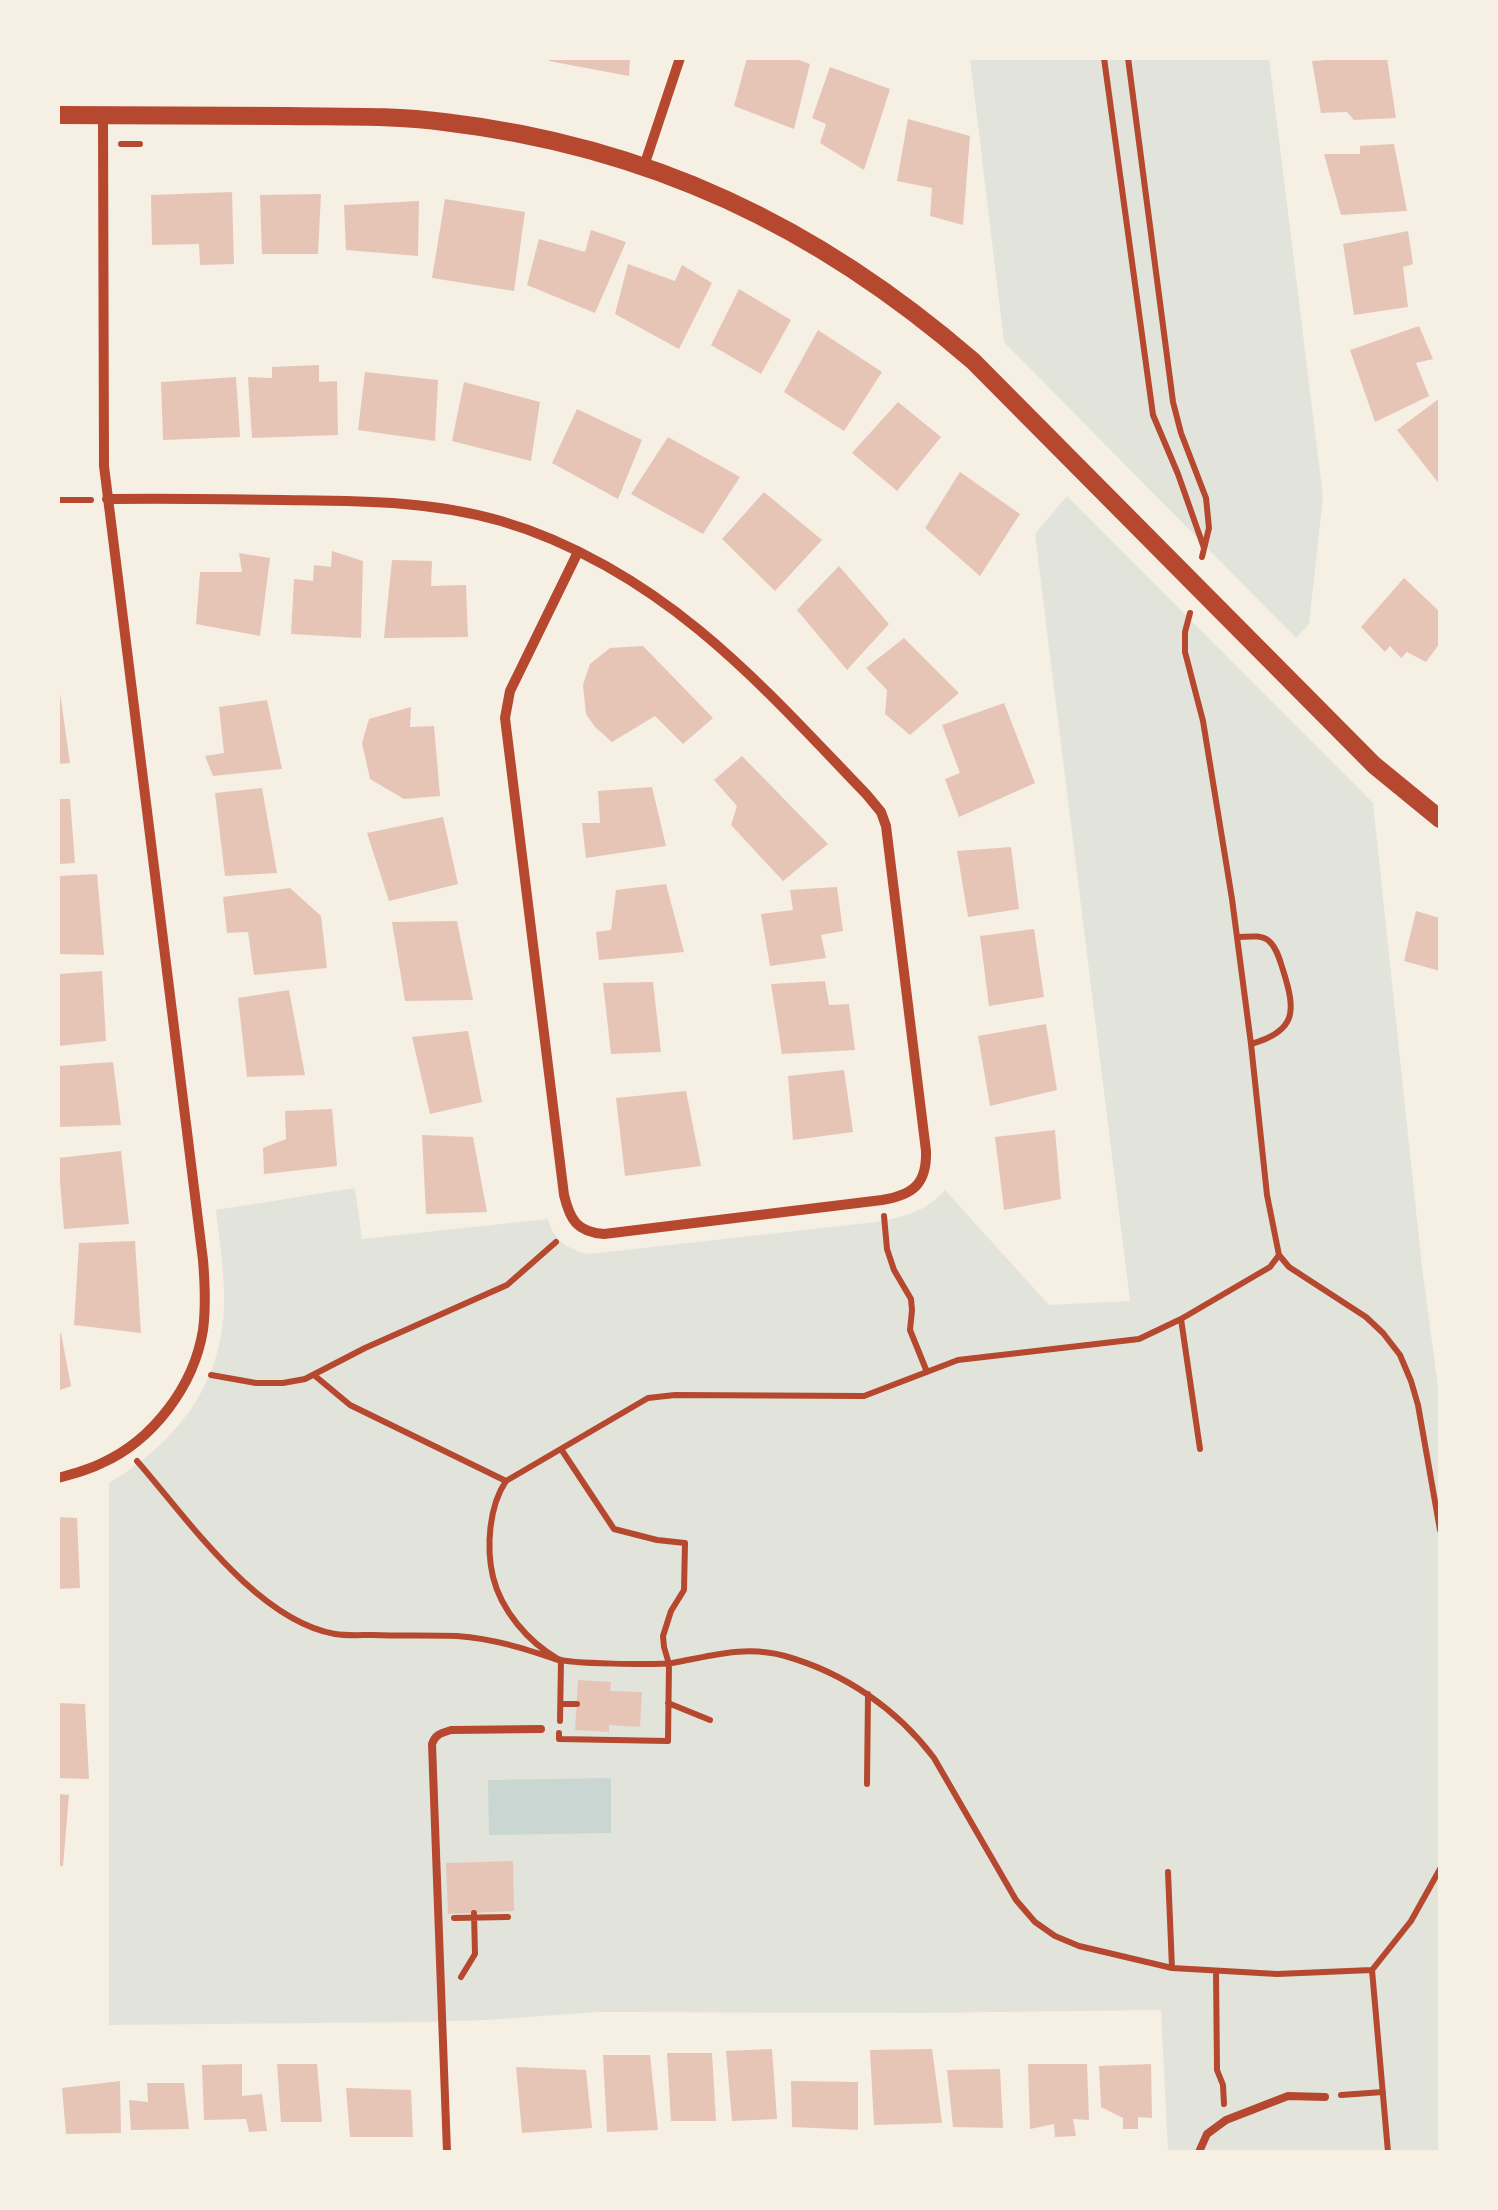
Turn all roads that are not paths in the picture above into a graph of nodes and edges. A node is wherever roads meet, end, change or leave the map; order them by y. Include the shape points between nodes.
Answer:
1 (680, 58) edge
2 (58, 115) edge
3 (103, 115) junction
4 (644, 166) junction
5 (107, 499) junction
6 (578, 552) junction
7 (1440, 820) edge
8 (58, 1478) edge
9 (541, 1729) dead end
10 (1325, 2097) road end
11 (447, 2152) edge
12 (1199, 2152) edge

1 - 4 street
2 - 3 street
3 - 4 street via 444,122 522,134
3 - 5 street
4 - 7 street via 801,237 939,331 1374,765
5 - 6 street via 427,506 501,521
5 - 8 street via 205,1306 190,1372 162,1416 104,1462
6 - 6 street via 699,630 880,812 890,847 926,1166 906,1195 604,1234 577,1225 568,1212 505,718 510,690
9 - 11 lane via 451,1730 432,1744
10 - 12 lane via 1288,2096 1226,2120 1207,2134

